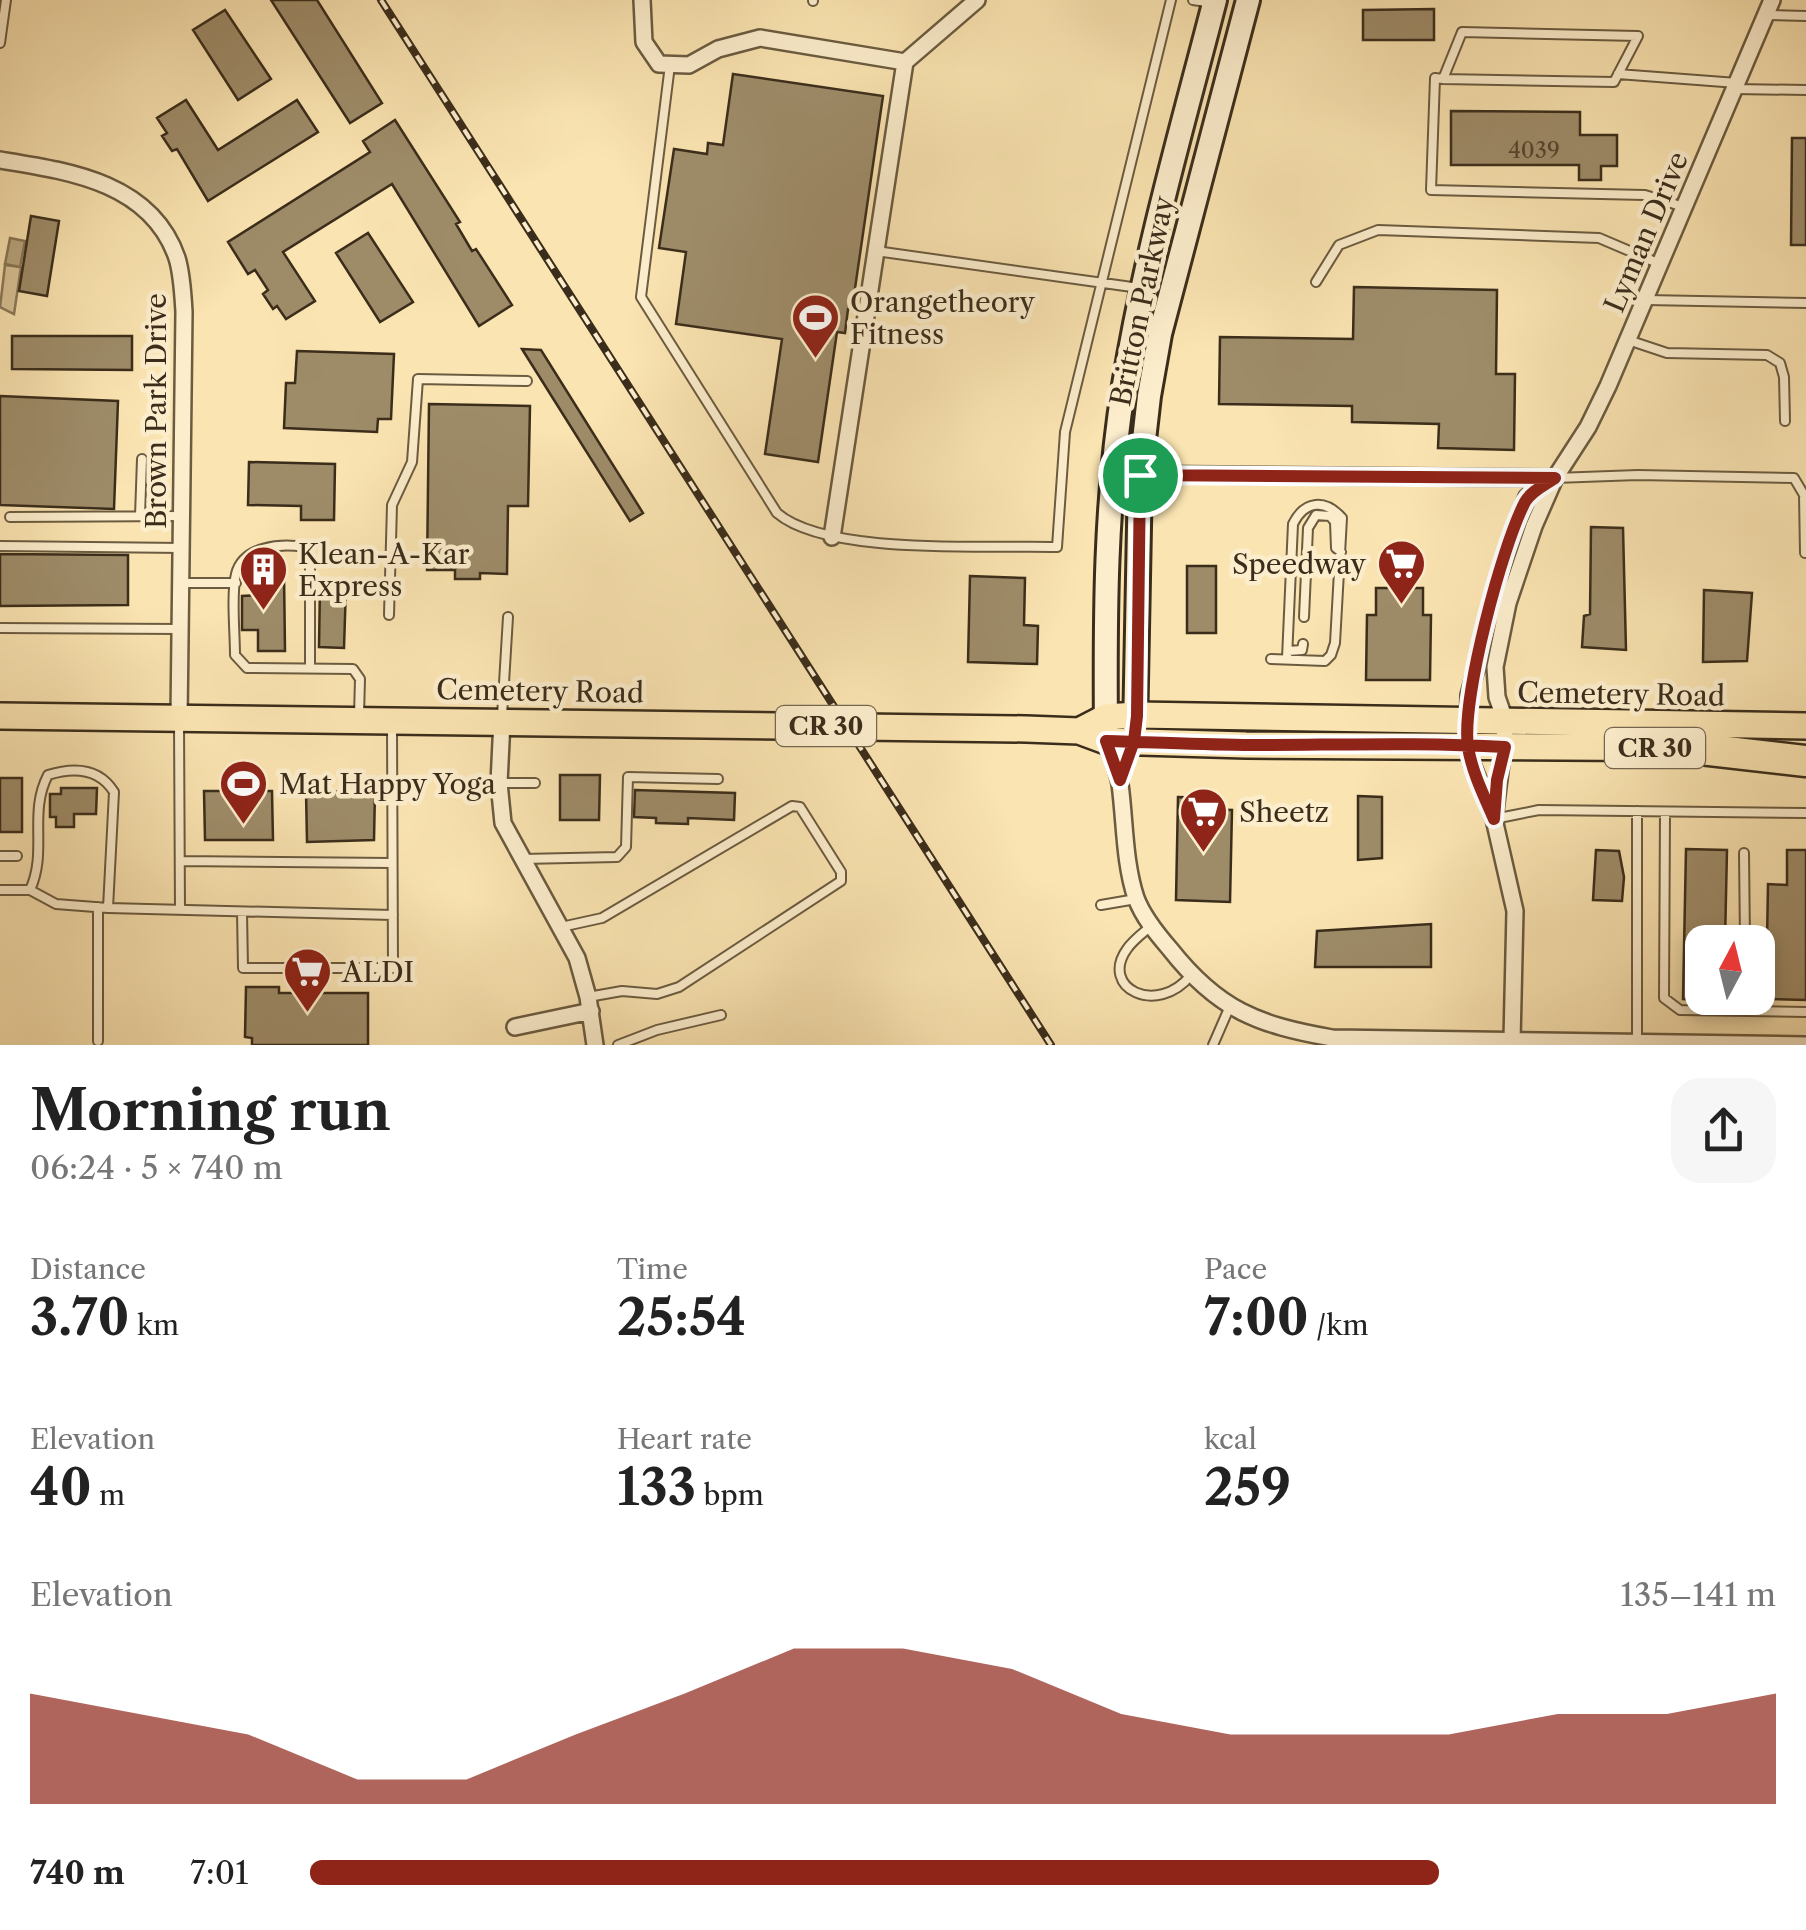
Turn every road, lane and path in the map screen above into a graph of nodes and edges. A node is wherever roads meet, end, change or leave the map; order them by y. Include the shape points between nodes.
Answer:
1 (6, 0) edge
2 (642, 0) edge
3 (977, 0) edge
4 (1170, 0) edge
5 (1248, 0) edge
6 (1207, 1) edge
7 (1769, 8) edge
8 (1804, 14) edge
9 (0, 44) edge
10 (905, 62) junction
11 (670, 65) junction
12 (1618, 74) junction
13 (1443, 78) junction
14 (1735, 86) junction
15 (1806, 90) edge
16 (0, 160) edge
17 (1684, 207) junction
18 (876, 251) junction
19 (1660, 264) junction
20 (1100, 282) junction
21 (1316, 282) dead end
22 (1142, 288) junction
23 (1644, 300) junction
24 (1806, 303) edge
25 (1628, 340) junction
26 (527, 380) dead end
27 (1785, 421) dead end
28 (142, 459) dead end
29 (1112, 474) junction
30 (1140, 475) junction
31 (1317, 476) junction
32 (1555, 478) junction
33 (1318, 503) junction
34 (140, 516) junction
35 (182, 516) junction
36 (10, 517) dead end
37 (832, 536) junction
38 (0, 546) edge
39 (182, 548) junction
40 (1340, 552) junction
41 (1804, 553) edge
42 (181, 583) junction
43 (236, 583) junction
44 (389, 614) dead end
45 (508, 617) dead end
46 (1304, 617) dead end
47 (0, 628) edge
48 (180, 628) junction
49 (1303, 644) dead end
50 (1288, 654) junction
51 (1271, 659) dead end
52 (310, 668) junction
53 (0, 716) edge
54 (179, 718) junction
55 (359, 720) junction
56 (392, 720) junction
57 (502, 721) junction
58 (1806, 726) edge
59 (1136, 728) junction
60 (1106, 729) junction
61 (1467, 733) junction
62 (1506, 735) junction
63 (1692, 748) junction
64 (1806, 748) edge
65 (1806, 761) edge
66 (718, 778) dead end
67 (1120, 780) junction
68 (498, 782) junction
69 (535, 783) dead end
70 (1637, 811) junction
71 (1665, 812) junction
72 (1806, 812) edge
73 (1494, 819) junction
74 (1744, 854) dead end
75 (0, 856) edge
76 (17, 856) dead end
77 (522, 859) junction
78 (180, 862) junction
79 (392, 863) junction
80 (0, 890) edge
81 (30, 890) junction
82 (1136, 898) junction
83 (1101, 905) dead end
84 (103, 908) junction
85 (180, 910) junction
86 (242, 912) junction
87 (393, 915) junction
88 (1745, 925) edge
89 (1151, 926) junction
90 (561, 927) junction
91 (1191, 975) junction
92 (590, 1004) junction
93 (1230, 1006) junction
94 (1685, 1010) edge
95 (1775, 1011) edge
96 (1806, 1012) edge
97 (720, 1015) dead end
98 (515, 1026) dead end
99 (1291, 1038) edge
100 (1512, 1040) junction
101 (98, 1041) dead end
102 (1332, 1042) edge
103 (1434, 1042) edge
104 (1466, 1042) edge
105 (1561, 1043) edge
106 (1628, 1043) edge
107 (1806, 1044) edge
108 (596, 1045) edge
109 (618, 1045) edge
110 (1214, 1045) edge

1 - 9 lane
2 - 11 street via 644,42 659,64
3 - 10 street
4 - 20 lane
5 - 30 main road, Britton Parkway via 1160,334
6 - 22 main road, Britton Parkway
7 - 8 lane
7 - 14 street, Lyman Drive
10 - 11 street via 760,38 688,65
10 - 18 street
11 - 37 lane via 641,297 777,513 789,524
12 - 13 lane via 1614,82
12 - 13 lane via 1638,36 1462,32
12 - 14 lane
13 - 17 lane via 1434,78 1431,190 1645,194
14 - 15 lane
14 - 17 street, Lyman Drive
16 - 35 street, Brown Park Drive via 112,185 152,215 177,258 184,308
17 - 19 street, Lyman Drive
18 - 20 lane
18 - 37 street
19 - 21 lane via 1599,238 1378,230 1340,245
19 - 23 street, Lyman Drive
20 - 22 lane
20 - 37 lane via 1065,432 1057,547 866,543
22 - 29 main road, Britton Parkway
23 - 24 lane
23 - 25 street, Lyman Drive
25 - 27 lane via 1667,352 1767,355 1780,362
25 - 32 street, Lyman Drive via 1588,427
26 - 44 lane via 418,379 412,462 392,505
28 - 34 lane
29 - 30 street
29 - 60 main road, Britton Parkway
30 - 31 street
30 - 59 main road, Britton Parkway
31 - 32 street
31 - 33 lane
32 - 41 lane via 1794,478 1804,496
32 - 61 street, Lyman Drive via 1527,497 1511,538 1469,695
32 - 62 street, Lyman Drive via 1520,563 1499,639 1497,697
33 - 40 lane via 1342,518
33 - 50 lane via 1294,524
34 - 35 lane
34 - 36 lane
35 - 39 street, Brown Park Drive
38 - 39 lane
39 - 42 street, Brown Park Drive
40 - 46 lane via 1335,522 1316,515 1308,528
40 - 50 lane via 1331,655 1325,660
42 - 43 lane
42 - 48 street, Brown Park Drive
43 - 52 lane via 239,662 247,668
43 - 52 lane via 245,560 270,544 304,548 310,561
45 - 57 lane
47 - 48 lane
48 - 54 street, Brown Park Drive
49 - 50 lane
50 - 51 lane
52 - 55 lane via 353,668 360,679
53 - 54 main road, Cemetery Road / CR 30
54 - 55 main road, Cemetery Road / CR 30
54 - 78 lane
55 - 56 main road, Cemetery Road / CR 30
56 - 57 main road, Cemetery Road / CR 30
56 - 79 lane
57 - 60 main road, Cemetery Road / CR 30
57 - 68 street
58 - 62 main road, Cemetery Road / CR 30
59 - 60 main road, Cemetery Road / CR 30
59 - 61 main road, Cemetery Road / CR 30
59 - 67 street
60 - 67 street
61 - 62 main road, Cemetery Road / CR 30
61 - 73 street, Lyman Drive
62 - 63 main road, Cemetery Road / CR 30
62 - 73 street, Lyman Drive
63 - 64 main road, Cemetery Road / CR 30
63 - 65 highway
66 - 77 lane via 628,777 626,847 617,857
67 - 82 street
68 - 69 lane
68 - 77 street via 503,823
70 - 71 lane
70 - 73 lane via 1539,810
70 - 106 lane
71 - 72 lane
71 - 94 lane via 1664,998
73 - 100 street, Lyman Drive via 1515,911
74 - 88 lane
75 - 76 lane
77 - 90 street
78 - 79 lane
78 - 85 lane
79 - 87 lane
80 - 81 lane
81 - 84 lane via 56,904
81 - 84 lane via 38,871 37,795 48,775 95,772 114,792
82 - 83 lane
82 - 89 street
84 - 85 lane
84 - 101 lane
85 - 86 lane
86 - 87 lane
86 - 87 lane via 242,968 393,968
89 - 91 street
89 - 91 lane via 1122,959 1126,986 1158,997
90 - 92 street
90 - 92 lane via 602,918 792,806 800,807 841,872 841,881 679,987 657,994 622,992
91 - 93 street
92 - 98 street
92 - 108 street
93 - 99 street
93 - 110 lane
95 - 96 lane
97 - 109 lane
99 - 102 street
100 - 104 street
100 - 105 street
102 - 103 street
103 - 104 street
105 - 106 street
106 - 107 street

